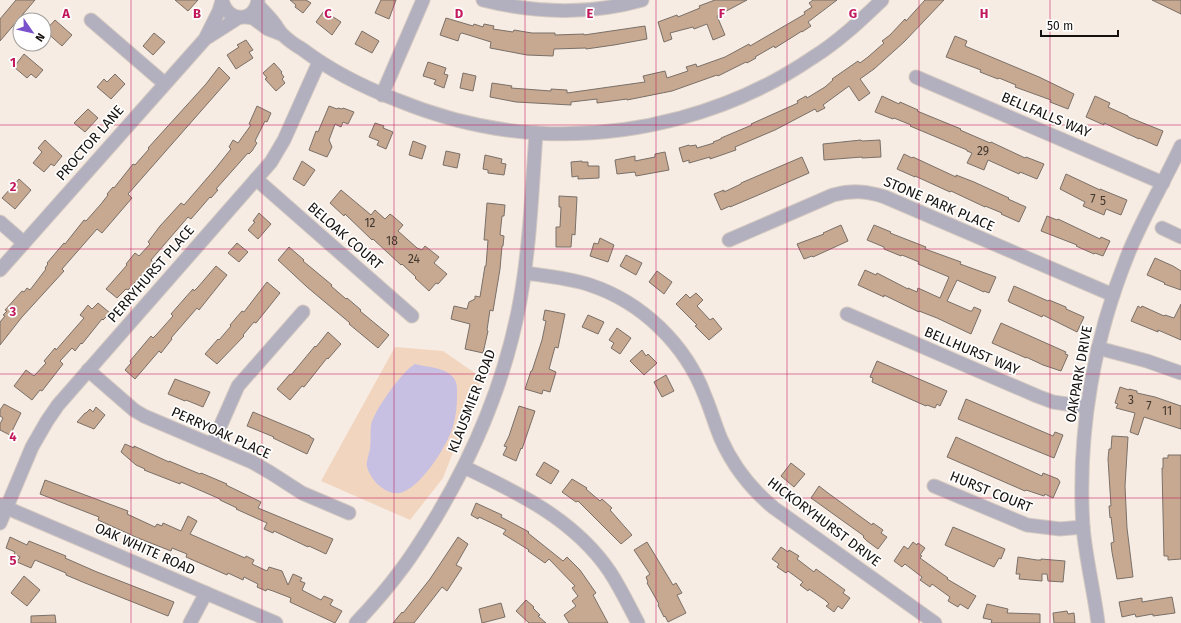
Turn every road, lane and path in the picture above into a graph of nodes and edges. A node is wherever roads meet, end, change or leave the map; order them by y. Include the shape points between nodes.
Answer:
1 (222, 0) edge
2 (423, 0) edge
3 (483, 0) edge
4 (642, 0) edge
5 (882, 0) edge
6 (258, 2) edge
7 (585, 5) edge
8 (242, 17) junction
9 (91, 20) dead end
10 (281, 34) junction
11 (205, 39) junction
12 (320, 62) junction
13 (916, 77) dead end
14 (164, 84) junction
15 (382, 95) junction
16 (536, 133) junction
17 (1181, 146) edge
18 (256, 179) junction
19 (1163, 183) junction
20 (0, 222) edge
21 (1162, 228) dead end
22 (1181, 237) edge
23 (729, 240) dead end
24 (24, 243) junction
25 (0, 270) edge
26 (524, 273) junction
27 (1113, 295) junction
28 (303, 312) dead end
29 (847, 314) dead end
30 (412, 316) dead end
31 (1098, 348) junction
32 (88, 370) junction
33 (1181, 373) edge
34 (1087, 407) junction
35 (212, 445) junction
36 (464, 467) junction
37 (934, 486) dead end
38 (4, 506) edge
39 (349, 513) dead end
40 (0, 523) edge
41 (1083, 527) junction
42 (206, 593) junction
43 (190, 623) edge
44 (276, 623) edge
45 (356, 623) edge
46 (638, 623) edge
47 (935, 623) edge
48 (1098, 623) edge

1 - 8 street via 228,13
1 - 11 street, PROCTOR LANE via 220,11
2 - 15 street
3 - 7 street via 562,10
4 - 7 street via 616,6
5 - 16 street via 813,58 783,76 720,106 636,127 599,132
6 - 8 street, PROCTOR LANE via 255,10
6 - 10 street
8 - 10 street via 253,18
8 - 11 street, PROCTOR LANE
9 - 14 street
10 - 12 street
11 - 14 street, PROCTOR LANE
12 - 15 street
12 - 18 street, PERRYHURST PLACE via 278,152
13 - 19 street, BELLFALLS WAY
14 - 24 street, PROCTOR LANE
15 - 16 street via 440,116 468,123
16 - 26 street, KLAUSMIER ROAD
17 - 19 street, OAKPARK DRIVE
18 - 30 street, BELOAK COURT
18 - 32 street, PERRYHURST PLACE
19 - 27 street, OAKPARK DRIVE via 1132,245
20 - 24 street
21 - 22 street
23 - 27 street, STONE PARK PLACE via 833,195 862,191 885,198
24 - 25 street, PROCTOR LANE
26 - 36 street, KLAUSMIER ROAD via 508,354 494,398
26 - 47 street, HICKORYHURST DRIVE via 559,277 592,286 630,305 653,323 673,342 693,370 726,450 754,489 774,508
27 - 31 street, OAKPARK DRIVE
28 - 35 street via 238,386
29 - 34 street, BELLHURST WAY via 1041,398
31 - 33 street
31 - 34 street, OAKPARK DRIVE
32 - 35 street, PERRYOAK PLACE via 134,410
32 - 38 street, PERRYHURST PLACE via 58,406 38,436
34 - 41 street, OAKPARK DRIVE
35 - 39 street, PERRYOAK PLACE via 264,468 302,493
36 - 45 street, KLAUSMIER ROAD via 414,553 388,588
36 - 46 street via 542,507 574,533 610,571
37 - 41 street, HURST COURT via 1027,524 1060,529
38 - 40 street, PERRYHURST PLACE
38 - 42 street, OAK WHITE ROAD
41 - 48 street, OAKPARK DRIVE
42 - 43 street
42 - 44 street, OAK WHITE ROAD

